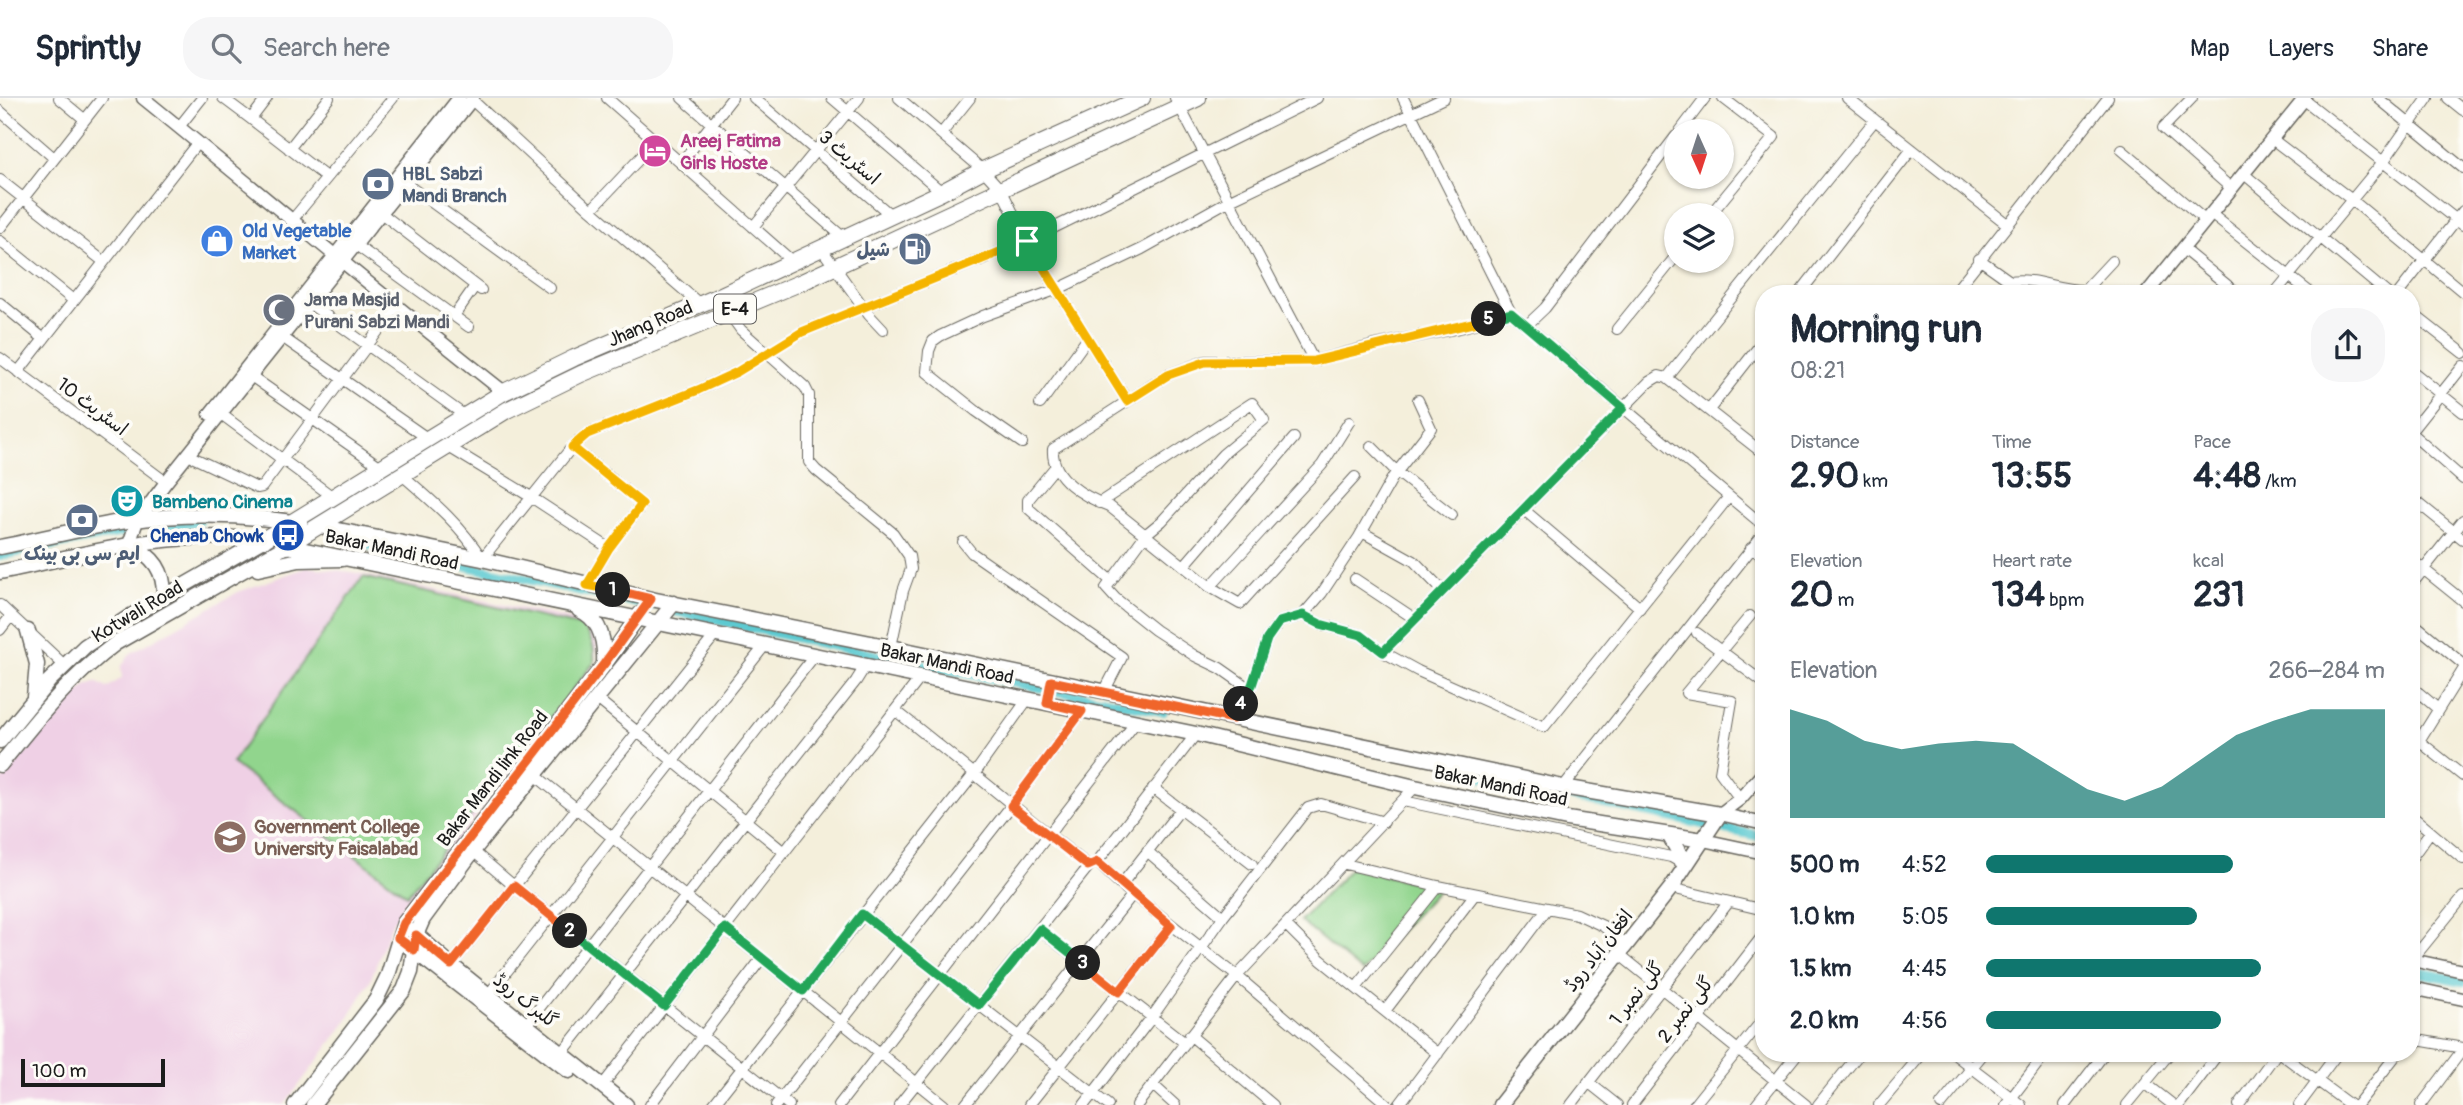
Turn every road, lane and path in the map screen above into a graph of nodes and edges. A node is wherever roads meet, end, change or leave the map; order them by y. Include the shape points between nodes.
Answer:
1 (59, 98) edge
2 (102, 98) edge
3 (144, 98) edge
4 (202, 98) edge
5 (223, 98) edge
6 (267, 98) edge
7 (329, 98) edge
8 (607, 98) edge
9 (682, 98) edge
10 (732, 98) edge
11 (754, 98) edge
12 (832, 98) edge
13 (859, 98) edge
14 (900, 98) edge
15 (970, 98) edge
16 (1142, 98) edge
17 (1198, 98) edge
18 (1317, 98) edge
19 (1403, 98) edge
20 (1444, 98) edge
21 (1705, 98) edge
22 (1723, 98) edge
23 (2108, 98) edge
24 (2192, 98) edge
25 (2378, 98) edge
26 (2428, 98) edge
27 (2448, 98) edge
28 (468, 99) edge
29 (1852, 99) edge
30 (2304, 99) edge
31 (388, 100) edge
32 (1178, 102) edge
33 (1116, 104) edge
34 (2461, 106) edge
35 (0, 111) edge
36 (848, 112) junction
37 (1411, 114) junction
38 (84, 119) junction
39 (251, 119) junction
40 (1689, 119) edge
41 (1875, 120) junction
42 (712, 124) junction
43 (2410, 124) junction
44 (179, 127) junction
45 (941, 134) junction
46 (2272, 139) junction
47 (656, 141) junction
48 (198, 142) junction
49 (289, 149) junction
50 (1912, 149) junction
51 (2122, 150) dead end
52 (815, 151) junction
53 (1664, 152) edge
54 (1204, 153) junction
55 (54, 158) junction
56 (2383, 162) junction
57 (681, 163) junction
58 (2463, 168) edge
59 (983, 170) junction
60 (2244, 174) junction
61 (326, 177) junction
62 (0, 180) edge
63 (405, 183) junction
64 (785, 188) junction
65 (2232, 189) junction
66 (1002, 191) junction
67 (942, 192) junction
68 (23, 199) junction
69 (1230, 200) junction
70 (2351, 200) junction
71 (1720, 203) edge
72 (590, 210) junction
73 (381, 213) junction
74 (892, 216) junction
75 (2208, 217) junction
76 (2461, 218) edge
77 (293, 219) junction
78 (2007, 225) junction
79 (753, 227) junction
80 (0, 228) edge
81 (2320, 237) junction
82 (844, 238) junction
83 (0, 241) edge
84 (1027, 241) junction
85 (356, 245) junction
86 (821, 248) junction
87 (2183, 249) junction
88 (339, 258) junction
89 (1979, 259) junction
90 (103, 261) junction
91 (2112, 261) dead end
92 (793, 262) junction
93 (2424, 262) junction
94 (834, 267) junction
95 (1664, 271) edge
96 (2289, 276) junction
97 (2010, 281) junction
98 (1806, 285) edge
99 (1960, 285) edge
100 (2012, 285) edge
101 (2053, 285) edge
102 (2090, 285) edge
103 (2157, 285) edge
104 (2227, 285) edge
105 (2282, 285) edge
106 (2300, 285) edge
107 (2377, 285) edge
108 (2406, 285) edge
109 (550, 288) dead end
110 (1058, 289) junction
111 (2463, 292) edge
112 (717, 297) junction
113 (73, 300) junction
114 (0, 303) edge
115 (309, 303) junction
116 (701, 305) junction
117 (396, 307) junction
118 (865, 308) junction
119 (727, 313) junction
120 (1511, 313) junction
121 (454, 316) junction
122 (2420, 319) edge
123 (1526, 326) junction
124 (469, 327) dead end
125 (1617, 329) dead end
126 (883, 330) dead end
127 (282, 337) junction
128 (44, 339) junction
129 (1087, 339) junction
130 (368, 345) junction
131 (1755, 351) edge
132 (767, 353) junction
133 (2463, 354) edge
134 (0, 358) edge
135 (1314, 361) junction
136 (2463, 366) edge
137 (18, 372) junction
138 (251, 376) junction
139 (2420, 377) edge
140 (1667, 378) junction
141 (342, 379) junction
142 (504, 392) junction
143 (2441, 394) junction
144 (1418, 400) dead end
145 (1127, 401) junction
146 (1040, 404) dead end
147 (1623, 408) junction
148 (1709, 410) junction
149 (2463, 412) edge
150 (220, 414) junction
151 (464, 415) junction
152 (312, 419) junction
153 (1349, 422) dead end
154 (2420, 422) edge
155 (427, 438) junction
156 (1294, 438) dead end
157 (2420, 439) edge
158 (1022, 443) dead end
159 (447, 446) junction
160 (1371, 446) dead end
161 (572, 447) junction
162 (1755, 447) edge
163 (188, 454) junction
164 (282, 459) junction
165 (1056, 466) junction
166 (380, 467) junction
167 (1397, 472) junction
168 (401, 474) junction
169 (1355, 477) dead end
170 (2463, 479) edge
171 (163, 480) junction
172 (333, 497) junction
173 (531, 497) junction
174 (1728, 498) junction
175 (1099, 503) junction
176 (2420, 504) edge
177 (1523, 509) junction
178 (1452, 515) dead end
179 (1755, 519) edge
180 (2463, 520) edge
181 (132, 521) junction
182 (295, 522) junction
183 (319, 526) junction
184 (2454, 531) junction
185 (1362, 532) junction
186 (1145, 535) junction
187 (2463, 539) edge
188 (263, 540) junction
189 (963, 542) dead end
190 (1755, 543) edge
191 (130, 544) junction
192 (286, 546) junction
193 (0, 547) edge
194 (609, 548) junction
195 (1751, 548) junction
196 (1755, 551) edge
197 (343, 559) junction
198 (482, 559) junction
199 (1184, 566) junction
200 (2420, 566) edge
201 (2424, 569) junction
202 (0, 572) edge
203 (2420, 574) edge
204 (234, 576) junction
205 (1355, 579) dead end
206 (1111, 580) junction
207 (587, 585) junction
208 (1210, 587) junction
209 (1443, 591) junction
210 (164, 597) junction
211 (651, 599) junction
212 (2463, 601) edge
213 (674, 603) junction
214 (0, 605) edge
215 (567, 605) junction
216 (1640, 608) junction
217 (12, 615) junction
218 (1303, 615) junction
219 (1750, 616) dead end
220 (637, 619) junction
221 (1415, 620) junction
222 (659, 623) junction
223 (2420, 629) edge
224 (0, 630) edge
225 (28, 631) junction
226 (1697, 633) dead end
227 (716, 634) junction
228 (766, 644) junction
229 (891, 647) junction
230 (1721, 651) junction
231 (1383, 652) junction
232 (815, 655) junction
233 (604, 664) junction
234 (2463, 664) edge
235 (64, 665) junction
236 (866, 665) junction
237 (2463, 670) edge
238 (1755, 676) edge
239 (921, 677) junction
240 (1051, 681) junction
241 (1250, 689) junction
242 (1104, 692) junction
243 (2420, 694) edge
244 (596, 698) junction
245 (34, 699) junction
246 (1027, 700) junction
247 (1047, 703) junction
248 (2438, 709) junction
249 (895, 711) junction
250 (1082, 711) junction
251 (1233, 719) junction
252 (1136, 722) junction
253 (637, 732) junction
254 (1196, 734) junction
255 (2420, 739) edge
256 (0, 741) edge
257 (2420, 742) edge
258 (673, 761) junction
259 (0, 765) edge
260 (975, 773) junction
261 (535, 775) junction
262 (2463, 776) edge
263 (1755, 782) edge
264 (1415, 787) junction
265 (1563, 787) junction
266 (1153, 788) junction
267 (709, 790) junction
268 (1740, 799) junction
269 (1403, 801) junction
270 (1011, 806) junction
271 (576, 808) junction
272 (1180, 810) junction
273 (1718, 816) junction
274 (745, 819) junction
275 (1384, 822) junction
276 (1755, 822) edge
277 (2420, 823) edge
278 (2430, 832) junction
279 (1048, 835) junction
280 (1668, 835) junction
281 (1706, 836) junction
282 (613, 837) junction
283 (2420, 846) edge
284 (1755, 850) edge
285 (473, 851) junction
286 (785, 852) junction
287 (1147, 852) junction
288 (2463, 859) edge
289 (1093, 864) junction
290 (1252, 864) dead end
291 (1345, 864) junction
292 (1686, 865) junction
293 (649, 867) junction
294 (1121, 885) junction
295 (514, 886) junction
296 (1438, 886) junction
297 (1671, 888) junction
298 (1133, 894) junction
299 (1475, 894) junction
300 (685, 896) junction
301 (2463, 897) edge
302 (1728, 903) junction
303 (1755, 908) edge
304 (1548, 909) junction
305 (862, 914) junction
306 (551, 916) junction
307 (1223, 917) junction
308 (404, 923) junction
309 (1286, 925) junction
310 (1171, 926) junction
311 (725, 928) junction
312 (1040, 929) junction
313 (416, 935) junction
314 (398, 938) junction
315 (901, 944) junction
316 (588, 946) junction
317 (1755, 946) edge
318 (1200, 948) junction
319 (1623, 949) junction
320 (414, 950) junction
321 (2420, 950) edge
322 (762, 958) junction
323 (1081, 961) junction
324 (2420, 962) edge
325 (451, 965) junction
326 (2463, 971) edge
327 (624, 974) junction
328 (940, 975) junction
329 (1237, 976) junction
330 (1356, 988) junction
331 (1661, 989) junction
332 (2420, 990) edge
333 (803, 991) junction
334 (1119, 992) junction
335 (488, 995) junction
336 (2463, 999) edge
337 (979, 1005) junction
338 (664, 1006) junction
339 (1385, 1011) junction
340 (1152, 1017) junction
341 (1700, 1020) junction
342 (841, 1022) junction
343 (526, 1025) junction
344 (1755, 1029) edge
345 (703, 1037) junction
346 (1020, 1037) junction
347 (1188, 1039) junction
348 (2420, 1040) edge
349 (2463, 1048) edge
350 (1738, 1051) junction
351 (562, 1053) junction
352 (880, 1053) junction
353 (1438, 1054) junction
354 (1790, 1062) edge
355 (1853, 1062) edge
356 (1915, 1062) edge
357 (1963, 1062) edge
358 (1977, 1062) edge
359 (2039, 1062) edge
360 (2098, 1062) edge
361 (2162, 1062) edge
362 (2212, 1062) edge
363 (2273, 1062) edge
364 (2290, 1062) edge
365 (2331, 1062) edge
366 (2390, 1062) edge
367 (1059, 1067) junction
368 (742, 1068) junction
369 (1971, 1069) junction
370 (1775, 1081) junction
371 (1588, 1082) junction
372 (2316, 1082) junction
373 (916, 1083) junction
374 (2145, 1083) junction
375 (1153, 1085) junction
376 (602, 1086) junction
377 (1093, 1094) junction
378 (2009, 1101) edge
379 (782, 1103) edge
380 (295, 1105) edge
381 (313, 1105) edge
382 (611, 1105) edge
383 (626, 1105) edge
384 (650, 1105) edge
385 (713, 1105) edge
386 (839, 1105) edge
387 (899, 1105) edge
388 (944, 1105) edge
389 (965, 1105) edge
390 (1029, 1105) edge
391 (1084, 1105) edge
392 (1108, 1105) edge
393 (1137, 1105) edge
394 (1175, 1105) edge
395 (1273, 1105) edge
396 (1388, 1105) edge
397 (1399, 1105) edge
398 (1500, 1105) edge
399 (1571, 1105) edge
400 (1617, 1105) edge
401 (1632, 1105) edge
402 (1693, 1105) edge
403 (1756, 1105) edge
404 (1806, 1105) edge
405 (1818, 1105) edge
406 (1879, 1105) edge
407 (1941, 1105) edge
408 (2021, 1105) edge
409 (2065, 1105) edge
410 (2127, 1105) edge
411 (2173, 1105) edge
412 (2179, 1105) edge
413 (2239, 1105) edge
414 (2299, 1105) edge
415 (2350, 1105) edge
416 (2357, 1105) edge
417 (2421, 1105) edge

1 - 38 street
2 - 38 street
3 - 44 street
4 - 44 street
5 - 39 street
6 - 39 street
7 - 49 street
8 - 47 street
9 - 42 street
10 - 42 street
11 - 52 street, اسٹریٹ 3
12 - 36 street
13 - 36 street
14 - 45 street
15 - 45 street
16 - 33 highway, Jhang Road / E-4
17 - 32 highway, Jhang Road / E-4
18 - 54 street
19 - 37 street
20 - 37 street
21 - 40 street
22 - 71 street via 1774,137
23 - 78 street
24 - 65 street via 2163,128
25 - 43 street
26 - 43 street
27 - 34 street
28 - 63 street
28 - 72 street
28 - 88 street
29 - 41 street
30 - 46 street
30 - 56 street
31 - 61 street
32 - 54 street
32 - 66 highway, Jhang Road / E-4
33 - 59 highway, Jhang Road / E-4
35 - 55 street
36 - 52 street
36 - 67 street
37 - 69 street
37 - 120 street
38 - 55 street
39 - 49 street
41 - 50 street
41 - 140 street
42 - 57 street
42 - 64 street
43 - 56 street
43 - 58 street
44 - 48 street
45 - 59 street
46 - 60 street
46 - 70 street
47 - 57 street
47 - 72 street
48 - 77 street
48 - 90 street
49 - 61 street
50 - 78 street
50 - 98 street
51 - 75 street
52 - 64 street
52 - 74 street, اسٹریٹ 3
53 - 123 street
54 - 69 street
54 - 84 street
55 - 68 street
56 - 70 street
56 - 76 street
57 - 79 street
59 - 66 street
59 - 67 highway, Jhang Road / E-4
60 - 65 street
60 - 81 street
61 - 77 street
62 - 68 street
63 - 73 street
63 - 109 street
64 - 79 street
64 - 82 street
65 - 75 street
66 - 84 street
66 - 94 highway, Jhang Road / E-4
67 - 74 highway, Jhang Road / E-4
68 - 80 street
68 - 90 street
69 - 110 street
69 - 135 street
70 - 81 street
70 - 93 street
72 - 116 street
73 - 85 street
73 - 121 street via 478,288
74 - 82 highway, Jhang Road / E-4
75 - 87 street
75 - 96 street
76 - 93 street
77 - 88 street
78 - 89 street
79 - 92 street
81 - 96 street
81 - 107 street
82 - 86 highway, Jhang Road / E-4
83 - 113 street
84 - 110 street
84 - 118 street
85 - 88 street
85 - 121 street
86 - 92 highway, Jhang Road / E-4
86 - 94 street
87 - 103 street
87 - 104 street
88 - 115 street
88 - 117 street
88 - 171 street
89 - 97 street
89 - 99 street
90 - 113 street
91 - 102 street
92 - 112 highway, Jhang Road / E-4
93 - 108 street
93 - 111 street
94 - 118 street
94 - 119 highway, Jhang Road / E-4
95 - 125 street
96 - 105 street
96 - 106 street
97 - 100 street
97 - 101 street
110 - 129 street
110 - 158 street via 957,328 933,341 929,351 927,372
112 - 116 highway, Jhang Road / E-4
112 - 119 street
113 - 128 street
114 - 128 street
115 - 127 street
115 - 130 street
116 - 142 highway, Jhang Road / E-4
117 - 130 street
117 - 142 street
118 - 126 street
118 - 132 street via 802,332
119 - 132 street
119 - 159 highway, Jhang Road / E-4 via 581,374
120 - 123 street
120 - 135 street
121 - 124 street
122 - 133 street
123 - 147 street
127 - 138 street
127 - 141 street
128 - 137 street
129 - 145 street
129 - 146 street
130 - 141 street
130 - 151 street
131 - 148 street
132 - 161 street via 698,390 587,434
132 - 229 street via 809,395 809,462 893,533 909,556 911,569
134 - 137 street, اسٹریٹ 10
135 - 145 street via 1205,362 1168,375
136 - 143 street
137 - 171 street, اسٹریٹ 10
138 - 150 street
138 - 152 street
139 - 143 street
140 - 147 street via 1658,376 1649,382
140 - 148 street
141 - 152 street
141 - 155 street
142 - 151 highway, Jhang Road / E-4
143 - 149 street
143 - 154 street
144 - 167 street via 1431,428
145 - 165 street via 1053,449
147 - 174 street
147 - 177 street
148 - 162 street
150 - 163 street
150 - 164 street
151 - 155 highway, Jhang Road / E-4
152 - 164 street
152 - 166 street
153 - 208 street via 1322,465
155 - 166 highway, Jhang Road / E-4
156 - 199 street
157 - 170 street
159 - 168 highway, Jhang Road / E-4
159 - 173 street
160 - 167 street
161 - 173 street
161 - 194 street via 642,504
163 - 164 street via 260,488
163 - 171 street
164 - 172 street
165 - 175 street
165 - 206 street via 1028,500 1028,508
166 - 172 highway, Jhang Road / E-4
167 - 178 street
167 - 185 street
168 - 183 highway, Jhang Road / E-4
168 - 198 street via 441,508
169 - 208 street via 1240,604
171 - 181 street
172 - 182 highway, Jhang Road / E-4
173 - 194 street
173 - 198 street
174 - 179 street
174 - 216 street
175 - 186 street
175 - 186 street via 1252,403 1264,420 1223,454
176 - 184 street
177 - 209 street
177 - 216 street
180 - 184 street
181 - 182 main road, Bakar Mandi Road via 218,515
181 - 191 street
181 - 193 main road, Bakar Mandi Road
182 - 183 main road, Bakar Mandi Road
182 - 188 highway, Jhang Road / E-4
183 - 192 highway, Jhang Road / E-4
183 - 198 main road, Bakar Mandi Road
184 - 187 street
184 - 201 street
185 - 209 street via 1414,561
185 - 218 street
186 - 199 street
186 - 206 street
188 - 191 main road, Bakar Mandi Road via 211,537
188 - 192 main road, Bakar Mandi Road
188 - 210 main road, Kotwali Road
189 - 242 street via 972,553 1122,657
190 - 195 street
191 - 202 main road, Bakar Mandi Road
191 - 210 main road via 154,559 165,584
192 - 197 main road, Bakar Mandi Road
192 - 204 main road, Kotwali Road
194 - 207 street
195 - 196 street
195 - 265 street
197 - 204 main road via 299,560
197 - 215 main road, Bakar Mandi Road
198 - 207 main road, Bakar Mandi Road
199 - 208 street
200 - 201 street
201 - 203 street
201 - 212 street
204 - 259 main road, Kotwali Road via 116,643 93,661 53,699
205 - 221 street
206 - 241 street via 1108,591 1155,630
207 - 211 main road, Bakar Mandi Road
209 - 221 street
210 - 235 main road, Kotwali Road via 107,631
211 - 213 main road, Bakar Mandi Road
211 - 220 main road, Bakar Mandi link Road
213 - 222 main road, Bakar Mandi link Road
213 - 229 main road, Bakar Mandi Road
214 - 217 street
215 - 220 main road, Bakar Mandi Road
215 - 233 main road via 585,612 598,626 605,645
216 - 231 street via 1544,727
217 - 224 street
217 - 225 street
218 - 231 street via 1361,635
218 - 241 street via 1279,622 1267,639
219 - 230 street
220 - 222 main road, Bakar Mandi Road
220 - 233 main road, Bakar Mandi link Road
221 - 231 street
222 - 227 main road, Bakar Mandi Road
222 - 244 main road, Bakar Mandi link Road
223 - 234 street
225 - 235 street
225 - 245 main road via 37,664
226 - 230 street
227 - 228 main road, Bakar Mandi Road
227 - 253 street
228 - 232 main road, Bakar Mandi Road
228 - 258 street
229 - 240 main road, Bakar Mandi Road
230 - 238 street
230 - 268 street via 1686,693 1732,701 1720,772
232 - 236 main road, Bakar Mandi Road
232 - 267 street
233 - 308 main road, Bakar Mandi link Road
235 - 245 main road, Kotwali Road
236 - 239 main road, Bakar Mandi Road
236 - 274 street
237 - 248 street
239 - 246 main road, Bakar Mandi Road
239 - 249 street
240 - 242 main road, Bakar Mandi Road
240 - 247 main road
241 - 251 street
242 - 251 main road, Bakar Mandi Road
243 - 248 street
244 - 253 street
244 - 261 main road, Bakar Mandi link Road
245 - 256 main road, Kotwali Road
246 - 247 main road, Bakar Mandi Road
246 - 260 street
247 - 250 main road, Bakar Mandi Road
248 - 255 street
249 - 260 street
249 - 286 street
250 - 252 main road, Bakar Mandi Road
250 - 270 street
251 - 265 main road, Bakar Mandi Road
252 - 254 main road, Bakar Mandi Road
252 - 279 street
253 - 258 street
253 - 271 street
254 - 264 main road, Bakar Mandi Road
254 - 266 street
257 - 262 street
258 - 267 street
258 - 282 street
260 - 270 street
260 - 305 street
261 - 271 street
261 - 285 main road, Bakar Mandi link Road
263 - 268 street
264 - 269 street
264 - 280 main road, Bakar Mandi Road
265 - 273 main road, Bakar Mandi Road
266 - 272 street
266 - 289 street
267 - 274 street
267 - 293 street
268 - 273 street
269 - 275 street
269 - 292 street via 1671,857
270 - 279 street
270 - 315 street
271 - 282 street
271 - 295 street
272 - 287 street
272 - 290 street
273 - 276 street, Bakar Mandi Road
273 - 281 main road, افغان آباد روڈ
274 - 286 street
274 - 300 street
275 - 291 street
275 - 307 street via 1321,804 1308,808
277 - 278 street
278 - 283 street
278 - 288 street
279 - 289 street
279 - 328 street
280 - 281 main road, Bakar Mandi Road
280 - 292 main road
281 - 284 street, Bakar Mandi Road
281 - 292 main road, افغان آباد روڈ
282 - 293 street
282 - 306 street
285 - 295 street
285 - 313 main road, Bakar Mandi link Road
286 - 311 street
287 - 294 street
287 - 307 street
289 - 294 street
289 - 312 street
291 - 296 street
291 - 309 street
292 - 297 main road, افغان آباد روڈ
293 - 300 street
293 - 316 street
294 - 298 street
295 - 306 street
295 - 325 street
296 - 299 street
296 - 330 street
297 - 302 street
297 - 319 main road, افغان آباد روڈ
298 - 310 street
298 - 323 street
299 - 304 street
299 - 339 street
300 - 311 street
300 - 327 street
301 - 321 street
302 - 303 street
302 - 331 street, گلی نمبر 1
304 - 319 street via 1590,918
304 - 353 street
305 - 315 street
305 - 333 street
306 - 316 street
306 - 335 street
307 - 318 street
308 - 313 main road, گلبرگ روڈ
308 - 314 main road, Bakar Mandi link Road
309 - 329 street
309 - 330 street
310 - 318 street
310 - 334 street
311 - 322 street
311 - 338 street
312 - 323 street
312 - 337 street
313 - 320 main road, Bakar Mandi link Road
313 - 325 main road, گلبرگ روڈ
314 - 320 main road, گلبرگ روڈ
314 - 380 main road, Bakar Mandi link Road via 376,1000
315 - 328 street
315 - 342 street
316 - 327 street
316 - 343 street
317 - 341 street, گلی نمبر 2
318 - 329 street
318 - 340 street
319 - 331 street
319 - 398 main road, افغان آباد روڈ
320 - 381 main road, Bakar Mandi link Road via 404,990
320 - 382 main road, گلبرگ روڈ
322 - 333 street
322 - 345 street
323 - 334 street
323 - 346 street
324 - 326 street
325 - 335 main road, گلبرگ روڈ
327 - 338 street
327 - 351 street
328 - 337 street
328 - 352 street
329 - 347 street
329 - 396 street
330 - 339 street
331 - 341 street
331 - 371 street, گلی نمبر 1
332 - 336 street
333 - 342 street
333 - 368 street
334 - 340 street
334 - 367 street
335 - 343 main road, گلبرگ روڈ
337 - 346 street
337 - 373 street
338 - 345 street
338 - 376 street
339 - 353 street
340 - 347 street
340 - 377 street
341 - 350 street
341 - 401 street, گلی نمبر 2
342 - 352 street
342 - 379 street
343 - 351 main road, گلبرگ روڈ
344 - 350 street
345 - 368 street
345 - 384 street
346 - 367 street
346 - 389 street
347 - 375 street
347 - 395 street
348 - 349 street
349 - 417 street
350 - 370 street
350 - 402 street
351 - 376 main road, گلبرگ روڈ
352 - 373 street
352 - 386 street
353 - 397 street
354 - 370 street
355 - 405 street
356 - 406 street
357 - 369 street
358 - 369 street
359 - 378 street
360 - 409 street
361 - 374 street
362 - 412 street
363 - 413 street
364 - 372 street
365 - 372 street
366 - 416 street
367 - 377 street
367 - 390 street
368 - 379 street
368 - 385 street
369 - 378 street
369 - 407 street
370 - 403 street
370 - 404 street
371 - 399 street, گلی نمبر 1
371 - 400 street
372 - 414 street
372 - 415 street
373 - 387 street
373 - 388 street
374 - 410 street
374 - 411 street
375 - 393 street
375 - 394 street
376 - 383 main road, گلبرگ روڈ
377 - 391 street
377 - 392 street
378 - 408 street

